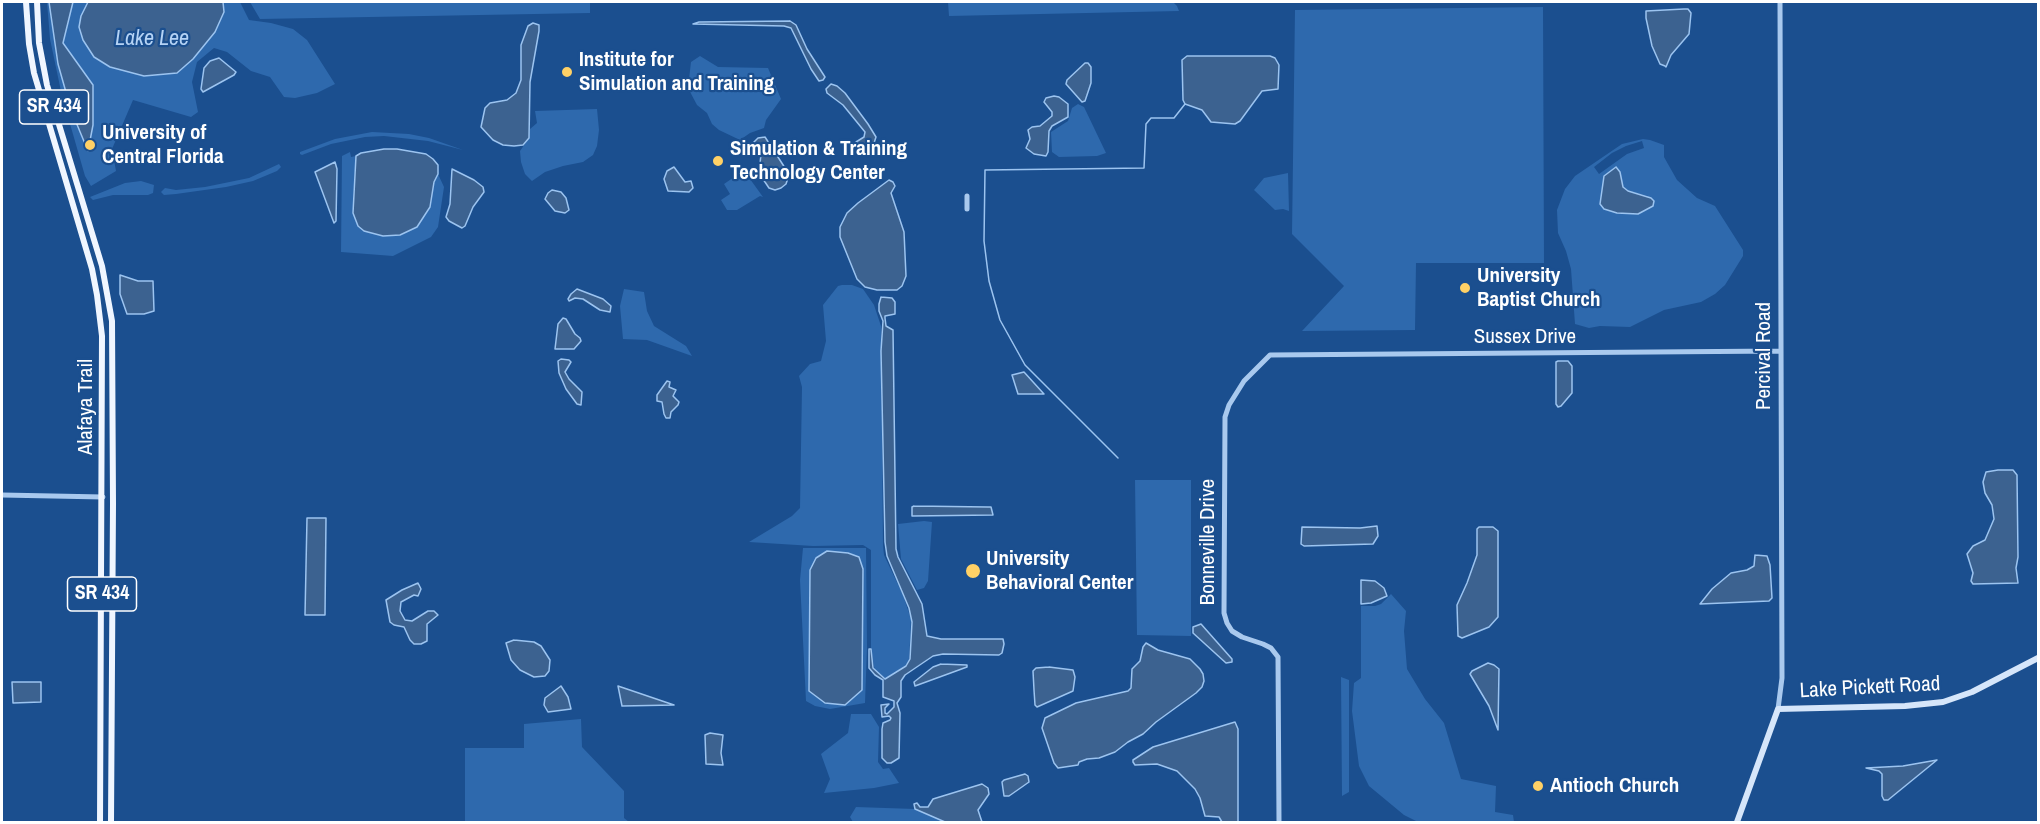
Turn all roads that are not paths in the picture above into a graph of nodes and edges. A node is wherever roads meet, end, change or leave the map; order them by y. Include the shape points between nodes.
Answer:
1 (26, 2) edge
2 (37, 2) edge
3 (1780, 2) edge
4 (28, 44) junction
5 (42, 59) junction
6 (967, 196) dead end
7 (968, 209) dead end
8 (102, 336) junction
9 (113, 351) junction
10 (1780, 351) junction
11 (102, 352) junction
12 (1270, 355) joint
13 (113, 367) junction
14 (2, 495) edge
15 (103, 497) junction
16 (2038, 658) edge
17 (1778, 709) junction
18 (101, 714) junction
19 (112, 733) junction
20 (101, 734) junction
21 (112, 747) junction
22 (100, 822) edge
23 (111, 822) edge
24 (1279, 822) edge
25 (1737, 822) edge

1 - 4 main road, Alafaya Trail / SR 434
2 - 5 main road, Alafaya Trail / SR 434
3 - 10 street, Percival Road
4 - 5 main road
4 - 8 main road, Alafaya Trail / SR 434 via 41,103 92,269
5 - 9 main road, Alafaya Trail / SR 434 via 104,273
6 - 7 street
8 - 9 main road
8 - 11 main road, Alafaya Trail / SR 434
9 - 13 main road, Alafaya Trail / SR 434
10 - 12 street, Sussex Drive
10 - 17 street, Percival Road via 1782,678
11 - 13 main road
11 - 15 main road, Alafaya Trail / SR 434
12 - 24 street, Bonneville Drive via 1244,381 1225,417 1224,613 1232,631 1271,648 1278,657
13 - 19 main road, Alafaya Trail / SR 434
14 - 15 street
15 - 18 main road, Alafaya Trail / SR 434
16 - 17 main road, Lake Pickett Road via 1972,692 1942,702
17 - 25 main road, Lake Pickett Road
18 - 19 main road
18 - 20 main road, Alafaya Trail / SR 434
19 - 21 main road, Alafaya Trail / SR 434
20 - 21 main road via 108,737
20 - 22 main road, Alafaya Trail / SR 434
21 - 23 main road, Alafaya Trail / SR 434

